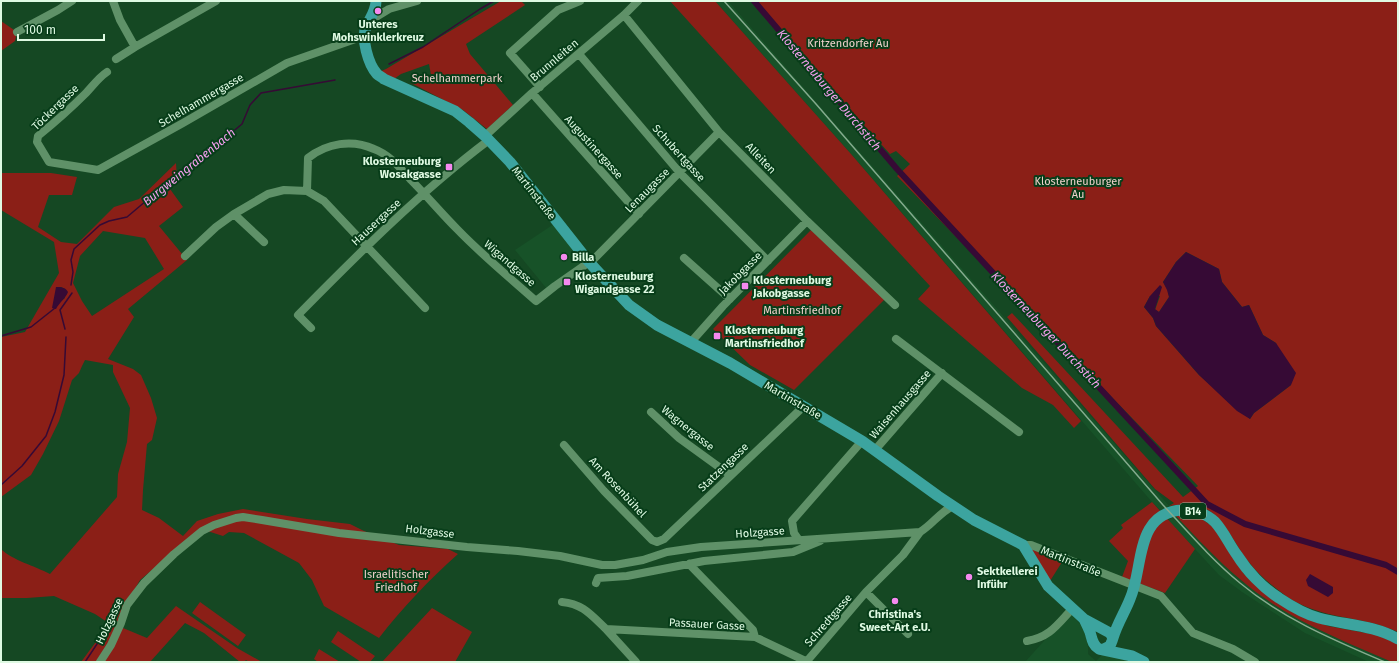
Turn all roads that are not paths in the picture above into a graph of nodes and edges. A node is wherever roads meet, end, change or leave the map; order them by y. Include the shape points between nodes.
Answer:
1 (72, 1) edge
2 (113, 1) edge
3 (216, 1) edge
4 (376, 1) edge
5 (417, 1) edge
6 (580, 1) edge
7 (638, 1) edge
8 (624, 15) junction
9 (370, 20) junction
10 (17, 32) dead end
11 (364, 36) junction
12 (135, 47) junction
13 (579, 54) junction
14 (116, 59) dead end
15 (106, 72) dead end
16 (540, 87) junction
17 (532, 93) junction
18 (720, 132) junction
19 (487, 138) junction
20 (49, 162) joint
21 (680, 173) junction
22 (307, 191) junction
23 (424, 194) junction
24 (234, 214) junction
25 (639, 214) junction
26 (807, 221) junction
27 (264, 242) dead end
28 (367, 245) junction
29 (185, 256) dead end
30 (684, 258) dead end
31 (768, 261) junction
32 (589, 262) junction
33 (730, 299) junction
34 (895, 305) dead end
35 (424, 308) dead end
36 (311, 328) dead end
37 (896, 339) dead end
38 (691, 342) junction
39 (942, 373) junction
40 (804, 406) junction
41 (650, 412) dead end
42 (1019, 432) dead end
43 (862, 441) junction
44 (564, 445) dead end
45 (875, 450) junction
46 (730, 476) junction
47 (953, 506) junction
48 (920, 532) junction
49 (825, 539) junction
50 (799, 540) junction
51 (657, 542) joint
52 (1023, 545) junction
53 (689, 564) junction
54 (596, 583) dead end
55 (866, 592) junction
56 (562, 602) dead end
57 (1072, 609) junction
58 (1124, 610) junction
59 (1084, 620) junction
60 (606, 629) junction
61 (1103, 629) junction
62 (908, 634) dead end
63 (755, 638) junction
64 (1398, 638) edge
65 (1027, 640) dead end
66 (1092, 640) junction
67 (1110, 643) junction
68 (100, 662) edge
69 (636, 662) edge
70 (807, 662) edge
71 (1144, 662) edge
72 (1255, 662) edge

1 - 10 street
2 - 12 street
3 - 12 street
4 - 9 main road via 376,8
5 - 9 street via 388,9
6 - 16 street via 558,10 510,53
7 - 8 street, Brunnleiten
8 - 13 street, Brunnleiten
8 - 18 street, Alleiten
9 - 11 main road
11 - 19 main road, Martinstraße via 371,63 377,74 455,111
11 - 20 street, Schelhammergasse via 287,63 98,170
12 - 14 street
13 - 16 street, Brunnleiten
13 - 21 street, Schubertgasse
15 - 20 street, Töckergasse via 58,120 38,136 36,142
16 - 17 street, Brunnleiten
17 - 19 street, Brunnleiten
17 - 25 street, Augustinergasse
18 - 21 street, Lenaugasse
18 - 26 street, Alleiten
19 - 23 street, Hausergasse
19 - 32 main road, Martinstraße via 510,162
21 - 25 street, Lenaugasse
21 - 31 street, Schubertgasse
22 - 23 street via 308,158 326,148 352,143 365,145 393,160
22 - 24 street via 284,190 268,194
22 - 28 street via 324,201
23 - 28 street, Hausergasse
23 - 32 street, Wigandgasse via 473,246 536,301
24 - 27 street
24 - 29 street
25 - 32 street, Lenaugasse
26 - 31 street, Jakobgasse
26 - 34 street, Alleiten
28 - 35 street
28 - 36 street, Hausergasse via 298,315
30 - 33 street
31 - 33 street, Jakobgasse
32 - 38 main road, Martinstraße via 629,305 657,325
33 - 38 street, Jakobgasse
37 - 39 street, Waisenhausgasse
38 - 40 main road, Martinstraße
39 - 42 street, Waisenhausgasse
39 - 45 street, Waisenhausgasse
40 - 43 main road, Martinstraße
40 - 46 street, Statzengasse
41 - 46 street, Wagnergasse via 679,438
43 - 45 main road, Martinstraße
43 - 50 street via 792,521 794,533
44 - 51 street, Am Rosenbühel via 604,491 652,540
45 - 47 main road, Martinstraße
46 - 51 street, Statzengasse via 664,539
47 - 48 street
47 - 52 main road, Martinstraße via 974,520
48 - 49 street, Holzgasse
48 - 55 street, Schredtgasse via 902,555
49 - 50 street, Holzgasse
49 - 53 street, Holzgasse via 793,552
50 - 68 street, Holzgasse via 702,547 667,552 621,564 602,565 560,556 339,533 236,518 214,524 202,531 144,583 127,605 119,629
52 - 57 main road via 1048,586
52 - 72 street, Martinstraße via 1031,545 1161,596 1193,634
53 - 54 street, Holzgasse via 627,576 598,578
53 - 63 street, Passauer Gasse via 753,630
55 - 62 street, Schredtgasse
55 - 70 street, Schredtgasse
56 - 60 street via 586,610
57 - 59 main road
57 - 65 street via 1048,634 1038,639
58 - 61 main road, B14
58 - 64 main road, B14 via 1130,599 1148,530 1169,513 1188,510 1207,516 1215,522 1244,565 1266,588 1297,610 1317,618 1372,628
58 - 67 main road, B14
59 - 61 main road
59 - 66 main road
60 - 63 street, Passauer Gasse
60 - 69 street
61 - 66 main road, B14 via 1095,632
61 - 67 main road via 1110,633
63 - 70 street
66 - 67 main road via 1099,649
67 - 71 main road via 1120,645 1132,656

